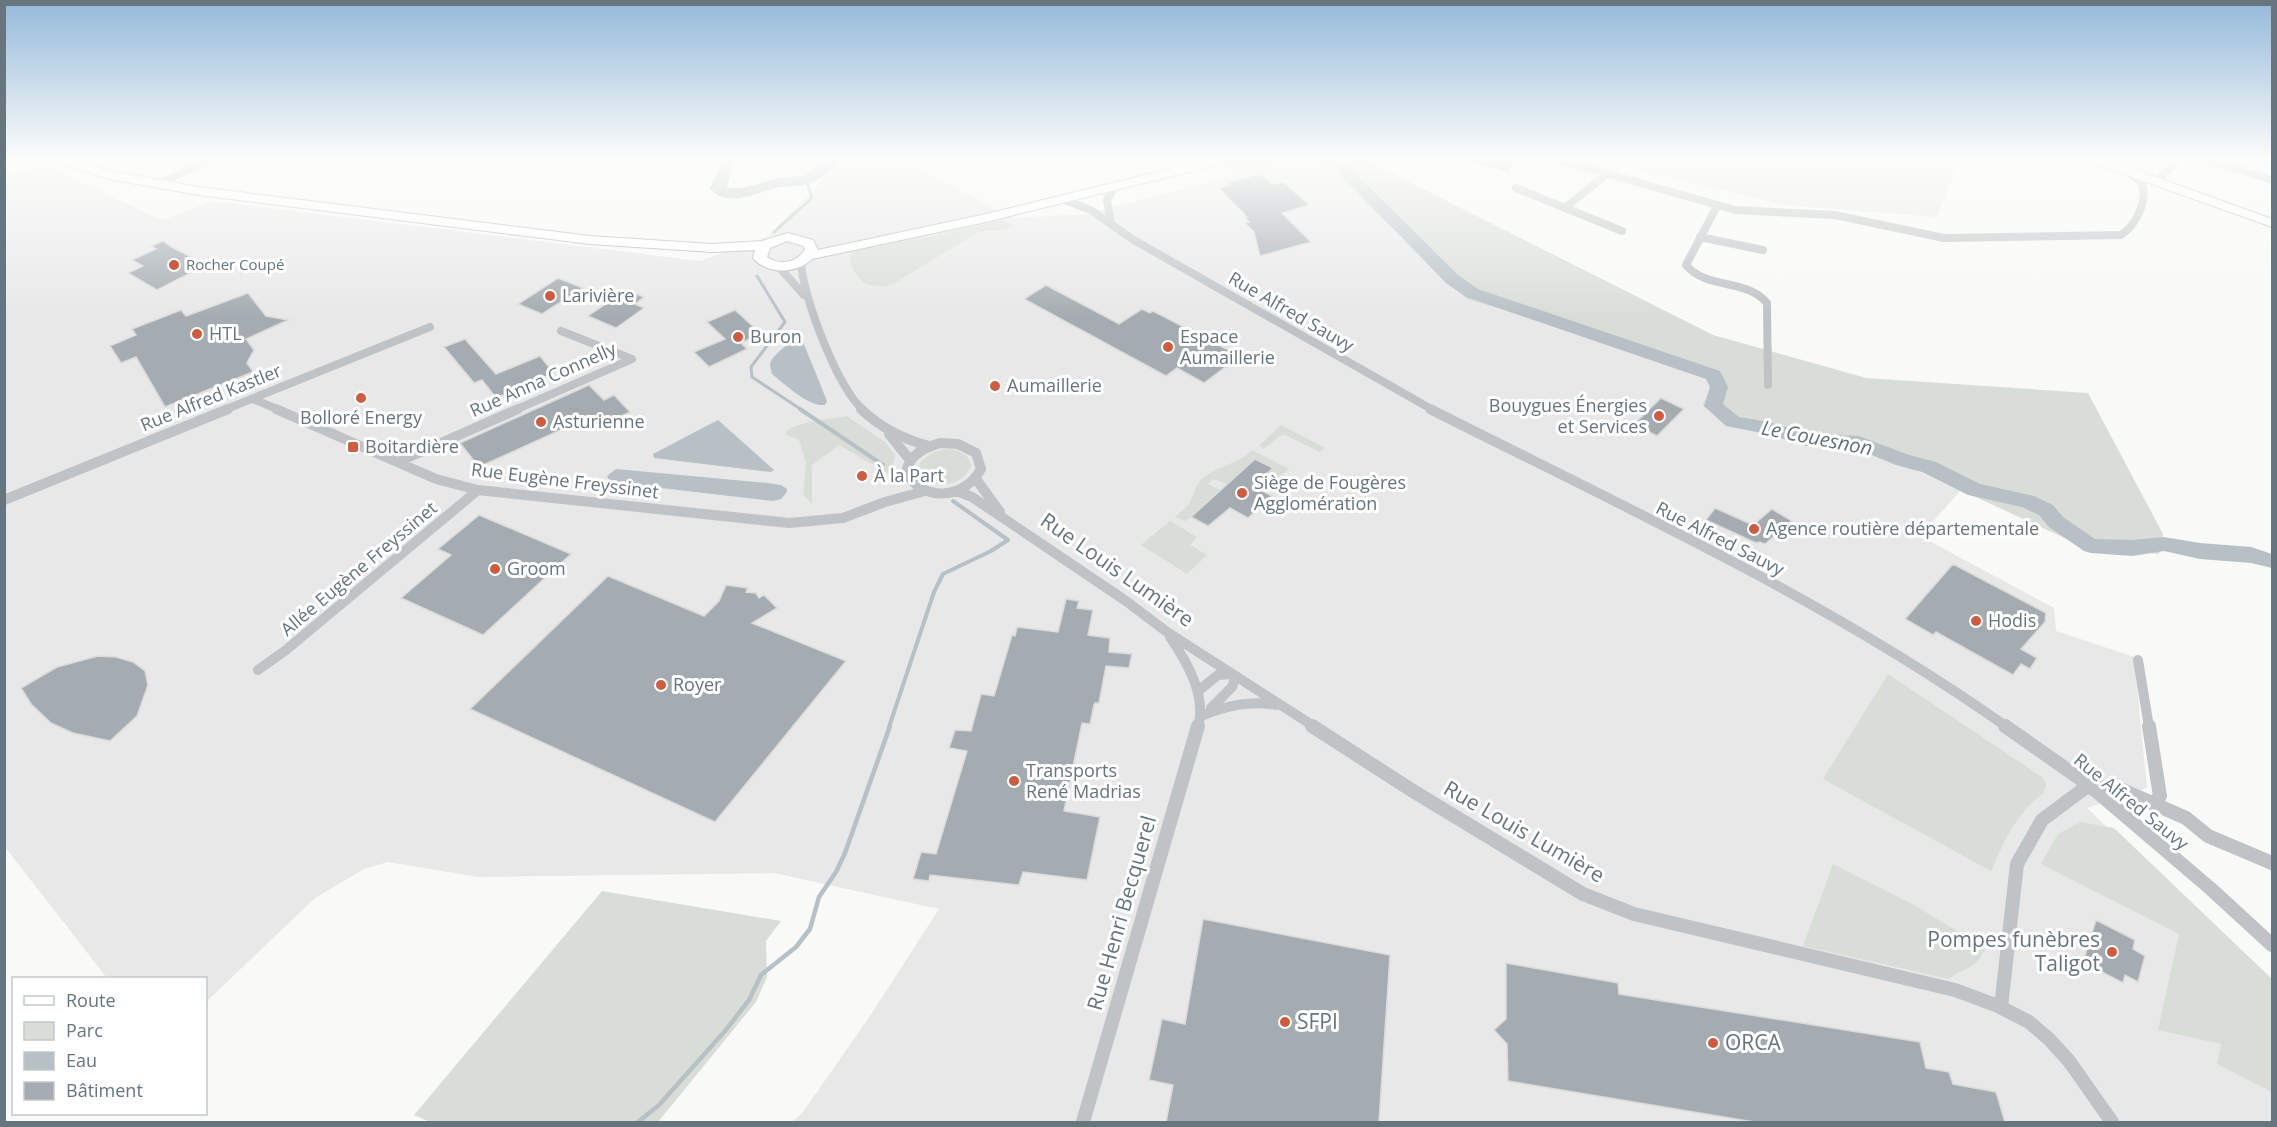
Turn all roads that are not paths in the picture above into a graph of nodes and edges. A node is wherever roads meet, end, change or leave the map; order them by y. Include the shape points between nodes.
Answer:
1 (371, 212) edge
2 (1013, 212) edge
3 (1093, 212) edge
4 (1109, 212) edge
5 (1577, 212) edge
6 (1714, 212) edge
7 (1751, 212) edge
8 (2139, 212) edge
9 (2241, 212) edge
10 (2272, 223) edge
11 (1111, 224) junction
12 (1622, 231) dead end
13 (1700, 237) junction
14 (1763, 250) dead end
15 (763, 251) junction
16 (806, 253) junction
17 (778, 266) junction
18 (808, 300) junction
19 (430, 327) dead end
20 (561, 331) dead end
21 (1768, 385) dead end
22 (253, 399) junction
23 (885, 429) junction
24 (929, 446) junction
25 (910, 460) junction
26 (398, 462) junction
27 (908, 478) junction
28 (976, 479) junction
29 (478, 490) junction
30 (925, 491) junction
31 (957, 491) junction
32 (4, 500) edge
33 (885, 502) junction
34 (1006, 519) junction
35 (1167, 632) junction
36 (2138, 660) dead end
37 (258, 670) dead end
38 (1234, 675) junction
39 (1198, 691) junction
40 (1282, 706) junction
41 (1202, 716) junction
42 (2091, 787) junction
43 (2153, 804) junction
44 (2272, 863) edge
45 (2272, 945) edge
46 (2001, 1007) junction
47 (1083, 1122) edge
48 (2112, 1122) edge

1 - 15 main road via 590,240
2 - 16 main road
3 - 11 street, Rue Alfred Sauvy
4 - 11 street
5 - 12 street
6 - 13 street
7 - 8 street via 1854,218 1944,238 2121,235 2128,231
9 - 10 main road
11 - 42 street, Rue Alfred Sauvy via 1416,402 1839,620 1953,689
13 - 14 street
13 - 21 street via 1688,268 1704,277 1751,290 1767,303
15 - 16 main road via 788,237
15 - 17 main road via 764,262
16 - 17 main road
16 - 18 street via 801,279
17 - 18 street
18 - 23 street via 850,398
19 - 22 street, Rue Alfred Kastler
20 - 26 street, Rue Anna Connelly via 632,358
22 - 26 street, Rue Eugène Freyssinet
22 - 32 street, Rue Alfred Kastler
23 - 24 street
23 - 25 street
24 - 25 street
24 - 28 street via 951,443 972,449 982,463
25 - 27 street
26 - 29 street, Rue Eugène Freyssinet via 436,479
27 - 30 street
27 - 33 street, Rue Eugène Freyssinet
28 - 31 street
28 - 34 street, Rue Louis Lumière
29 - 33 street, Rue Eugène Freyssinet via 789,523 843,518
29 - 37 street, Allée Eugène Freyssinet
30 - 31 street
30 - 33 street, Rue Eugène Freyssinet
31 - 34 street, Rue Louis Lumière via 972,496
34 - 35 street, Rue Louis Lumière
35 - 38 street, Rue Louis Lumière
35 - 39 street, Rue Henri Becquerel via 1186,659
36 - 43 street via 2160,796
38 - 39 street via 1218,675
38 - 40 street, Rue Louis Lumière
38 - 41 street, Rue Henri Becquerel via 1232,687
39 - 41 street, Rue Henri Becquerel
40 - 41 street via 1242,702
40 - 46 street, Rue Louis Lumière via 1583,894 1634,914 1955,990
41 - 47 street, Rue Henri Becquerel
42 - 43 street via 2120,789
42 - 45 street, Rue Alfred Sauvy
42 - 46 street via 2042,820 2017,864
43 - 44 street via 2186,818 2208,836
46 - 48 street, Rue Louis Lumière via 2037,1029 2059,1050

